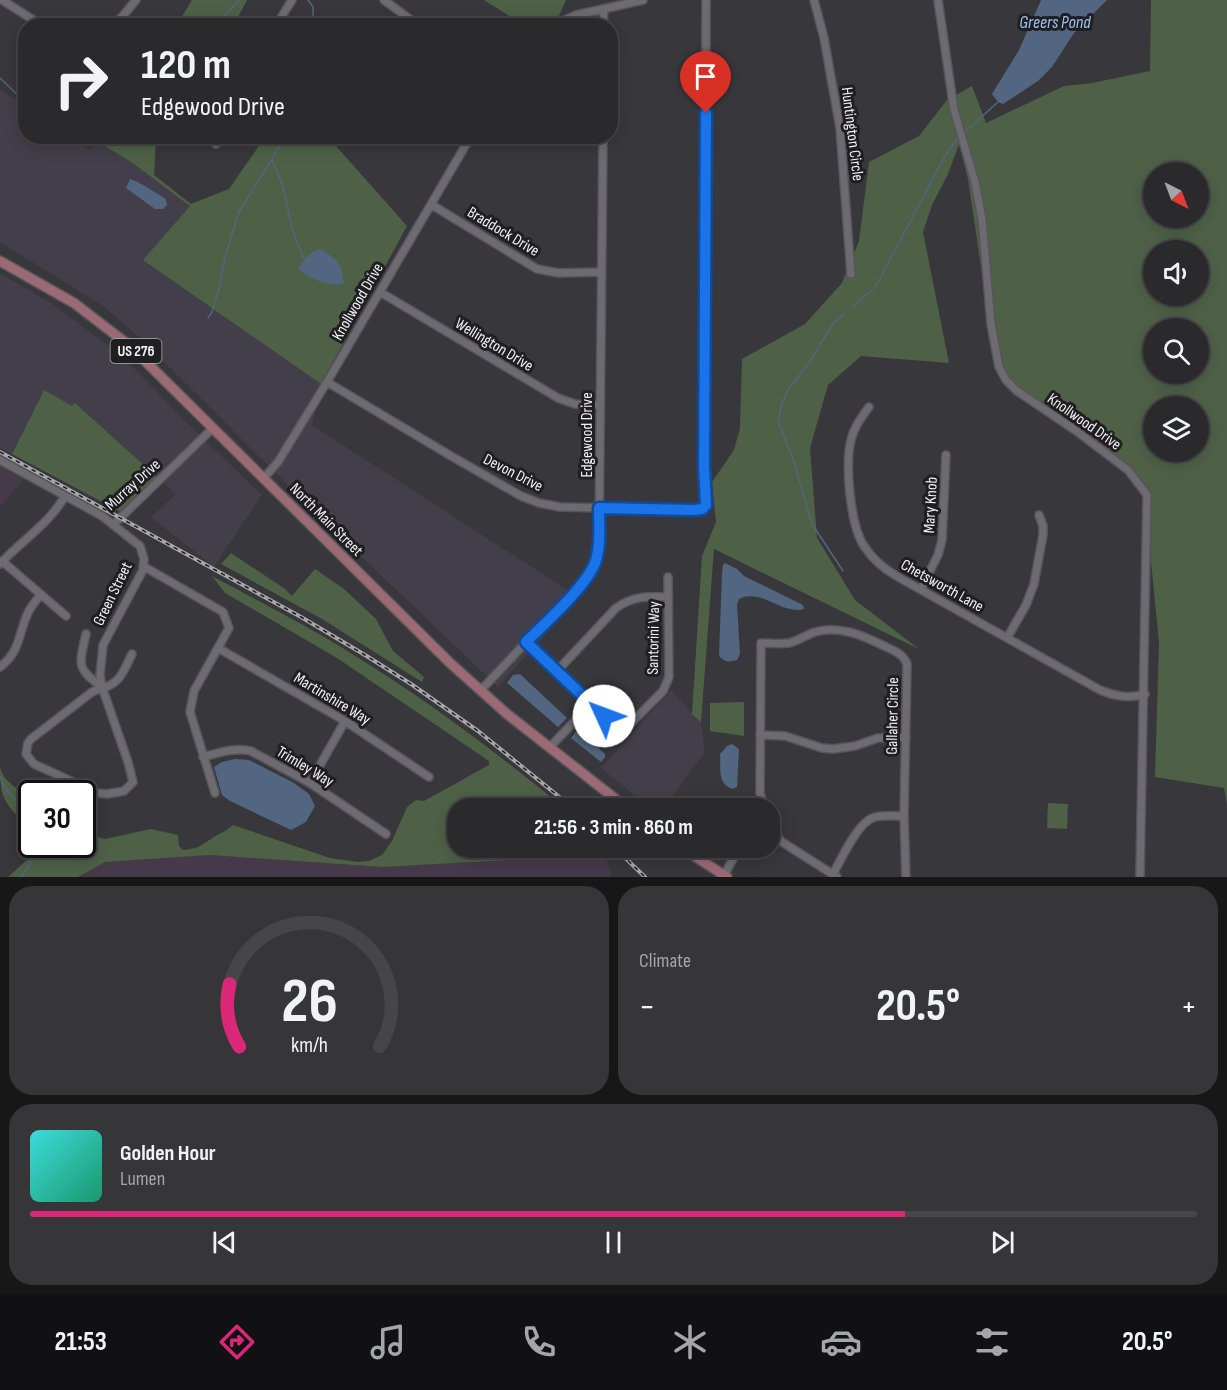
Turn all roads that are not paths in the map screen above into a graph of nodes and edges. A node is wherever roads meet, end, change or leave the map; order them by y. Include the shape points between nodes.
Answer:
1 (2, 0) edge
2 (136, 0) edge
3 (292, 0) edge
4 (384, 0) edge
5 (643, 0) edge
6 (706, 0) edge
7 (814, 0) edge
8 (938, 0) edge
9 (604, 9) junction
10 (30, 18) edge
11 (121, 18) edge
12 (281, 18) edge
13 (406, 18) edge
14 (569, 18) edge
15 (603, 18) edge
16 (466, 144) edge
17 (603, 144) edge
18 (432, 205) junction
19 (0, 261) edge
20 (600, 272) junction
21 (851, 274) dead end
22 (380, 292) junction
23 (327, 382) junction
24 (599, 405) junction
25 (868, 407) dead end
26 (213, 428) junction
27 (946, 455) dead end
28 (0, 460) edge
29 (263, 478) junction
30 (65, 496) junction
31 (599, 508) junction
32 (1039, 515) dead end
33 (114, 524) junction
34 (1, 563) edge
35 (143, 566) junction
36 (668, 578) dead end
37 (921, 589) junction
38 (41, 594) junction
39 (668, 597) junction
40 (66, 616) dead end
41 (86, 634) dead end
42 (1007, 638) junction
43 (526, 642) junction
44 (218, 648) junction
45 (132, 654) dead end
46 (0, 667) edge
47 (557, 671) junction
48 (102, 687) junction
49 (481, 690) junction
50 (1145, 694) junction
51 (591, 704) junction
52 (345, 721) junction
53 (760, 735) junction
54 (906, 737) junction
55 (549, 748) junction
56 (204, 758) junction
57 (429, 777) dead end
58 (310, 783) junction
59 (215, 793) dead end
60 (614, 798) edge
61 (761, 798) edge
62 (904, 816) junction
63 (386, 834) dead end
64 (780, 840) edge
65 (698, 858) edge
66 (734, 858) edge
67 (726, 876) edge
68 (835, 876) edge
69 (906, 877) edge
70 (1140, 877) edge

1 - 10 street
2 - 11 street
3 - 12 street
4 - 13 street
5 - 9 street
6 - 31 street, Devon Drive via 706,505 694,510
7 - 21 street, Huntington Circle via 840,128
8 - 50 street, Knollwood Drive via 954,110 982,219 991,324 999,367 1017,391 1120,464 1147,495
9 - 14 street
9 - 15 street
16 - 18 street, Knollwood Drive
17 - 20 street, Edgewood Drive
18 - 20 street, Braddock Drive via 537,268 560,273
18 - 22 street, Knollwood Drive
19 - 26 main road, North Main Street / US 276 via 109,328
20 - 24 street, Edgewood Drive
22 - 23 street, Knollwood Drive
22 - 24 street, Wellington Drive via 558,398 575,404
23 - 29 street, Knollwood Drive via 278,462
23 - 31 street, Devon Drive via 530,500 560,507
24 - 31 street, Edgewood Drive
25 - 37 street, Chetsworth Lane via 850,445 851,503 856,529 879,564
26 - 29 main road, North Main Street / US 276
26 - 33 street, Murray Drive
27 - 37 street, Mary Knob via 942,540 939,555
28 - 30 street, Murray Drive
29 - 49 main road, North Main Street / US 276
30 - 33 street, Murray Drive
30 - 34 street via 45,523
31 - 43 street, Edgewood Drive via 598,551 592,570
32 - 42 street via 1043,535 1035,584
33 - 35 street, Green Street via 140,546
34 - 38 street
35 - 44 street via 223,612 229,628
35 - 48 street, Green Street via 103,645
36 - 39 street, Santorini Way
37 - 42 street, Chetsworth Lane
38 - 40 street
38 - 46 street via 27,615 12,656
39 - 47 street via 644,596 624,602
39 - 51 street, Santorini Way via 669,677 663,691 627,728 616,727
41 - 48 street via 82,669
42 - 50 street, Chetsworth Lane via 1112,695 1134,698
43 - 47 street, Santorini Way
43 - 49 street, Edgewood Drive
44 - 52 street, Martinshire Way
44 - 56 street via 191,700 190,712
45 - 48 street via 118,679
47 - 51 street, Santorini Way
48 - 48 street via 31,739 26,754 34,764 86,789 107,794 124,792 133,782
49 - 55 main road, North Main Street / US 276
50 - 70 street, Knollwood Drive
51 - 55 street
52 - 57 street, Martinshire Way
52 - 58 street
53 - 54 street via 785,736 833,749 878,738
53 - 54 street, Gallaher Circle via 760,643 789,643 829,630 856,633 905,658
53 - 61 street, Gallaher Circle
54 - 62 street, Gallaher Circle
55 - 60 main road, North Main Street / US 276
56 - 58 street, Trimley Way via 243,749
56 - 59 street
58 - 63 street, Trimley Way
62 - 68 street via 869,819 849,846
62 - 69 street, Gallaher Circle
64 - 68 street
65 - 67 main road
66 - 67 street

